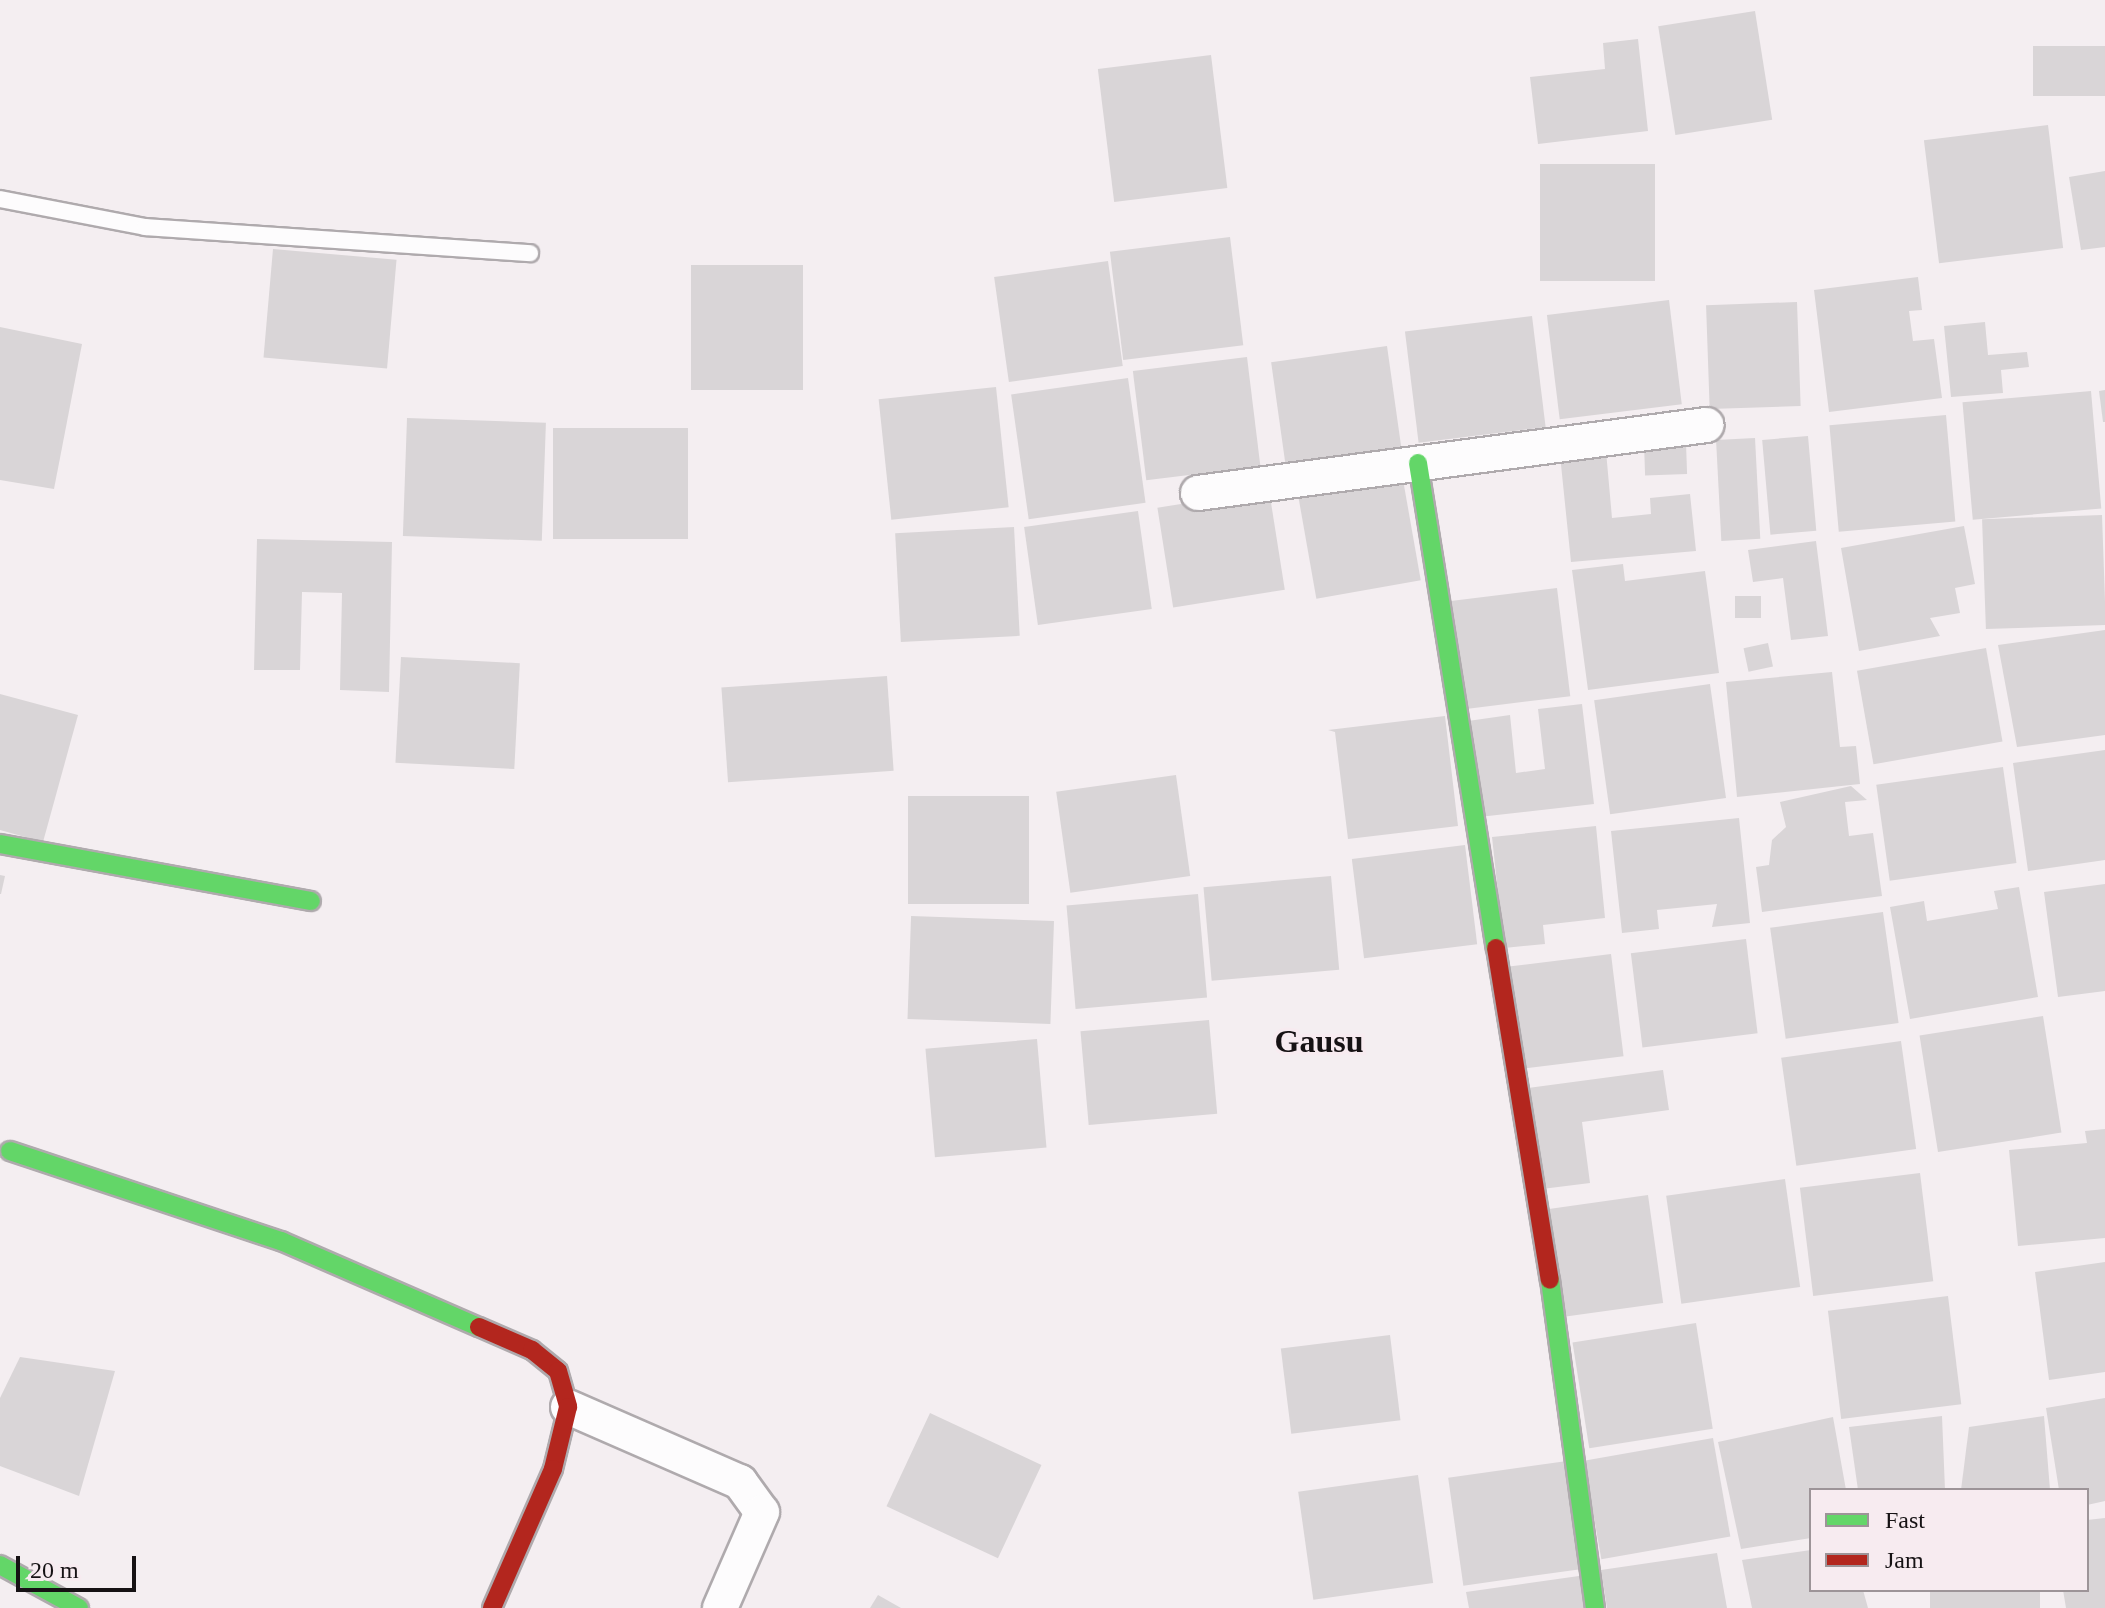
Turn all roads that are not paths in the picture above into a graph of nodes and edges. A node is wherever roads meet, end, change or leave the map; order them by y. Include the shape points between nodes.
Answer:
1 (0, 199) edge
2 (530, 253) dead end
3 (1706, 425) dead end
4 (1418, 463) junction
5 (1198, 493) dead end
6 (0, 844) edge
7 (311, 901) dead end
8 (10, 1151) dead end
9 (568, 1407) junction
10 (0, 1565) edge
11 (79, 1608) edge
12 (492, 1608) edge
13 (720, 1608) edge
14 (1595, 1608) edge

1 - 2 lane via 145,227
3 - 4 street
4 - 5 street
4 - 14 street via 1576,1445
6 - 7 street
8 - 9 street via 281,1241 532,1350 558,1371
9 - 12 street via 553,1469
9 - 13 street via 740,1482 762,1512
10 - 11 street

